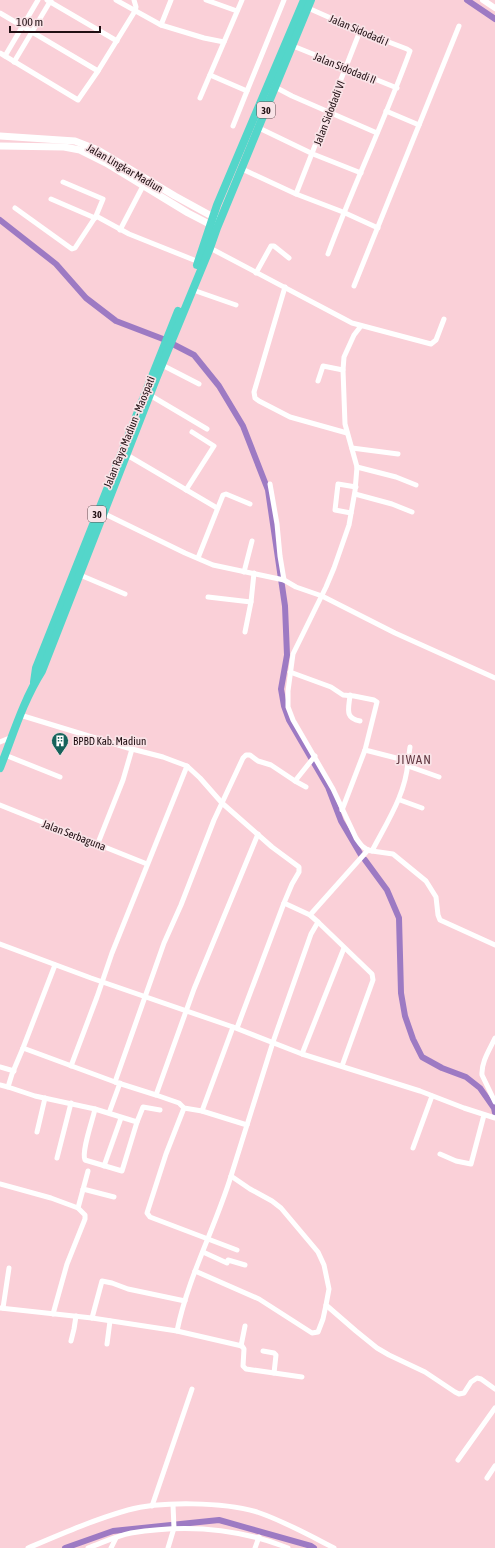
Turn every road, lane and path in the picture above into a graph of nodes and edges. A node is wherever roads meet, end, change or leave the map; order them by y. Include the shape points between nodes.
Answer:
1 (38, 0) edge
2 (116, 0) edge
3 (134, 0) edge
4 (171, 0) edge
5 (206, 0) edge
6 (242, 0) edge
7 (284, 0) edge
8 (304, 0) edge
9 (483, 0) edge
10 (49, 1) edge
11 (310, 4) edge
12 (495, 8) edge
13 (135, 12) junction
14 (237, 12) junction
15 (0, 13) edge
16 (161, 25) junction
17 (22, 26) junction
18 (459, 26) dead end
19 (360, 31) junction
20 (32, 32) junction
21 (117, 41) junction
22 (224, 42) junction
23 (293, 46) junction
24 (2, 54) edge
25 (14, 62) junction
26 (345, 68) junction
27 (98, 71) junction
28 (210, 75) junction
29 (275, 87) junction
30 (397, 88) junction
31 (246, 92) junction
32 (200, 98) dead end
33 (386, 111) junction
34 (329, 112) junction
35 (419, 125) junction
36 (233, 126) dead end
37 (259, 128) junction
38 (377, 133) junction
39 (0, 136) edge
40 (32, 138) junction
41 (0, 146) edge
42 (32, 147) junction
43 (313, 154) junction
44 (242, 169) junction
45 (361, 173) junction
46 (63, 182) dead end
47 (143, 186) junction
48 (296, 194) junction
49 (51, 199) dead end
50 (16, 208) dead end
51 (343, 212) junction
52 (95, 217) junction
53 (215, 222) junction
54 (378, 228) junction
55 (120, 230) junction
56 (210, 248) junction
57 (328, 254) dead end
58 (289, 258) dead end
59 (199, 262) junction
60 (256, 273) junction
61 (354, 286) dead end
62 (286, 287) junction
63 (193, 290) junction
64 (236, 305) dead end
65 (444, 319) dead end
66 (361, 326) junction
67 (169, 340) junction
68 (162, 365) junction
69 (343, 370) junction
70 (318, 381) dead end
71 (198, 384) dead end
72 (148, 394) junction
73 (208, 429) dead end
74 (192, 432) dead end
75 (347, 434) junction
76 (352, 448) junction
77 (398, 454) dead end
78 (127, 455) junction
79 (357, 467) junction
80 (270, 484) dead end
81 (416, 485) dead end
82 (356, 487) junction
83 (186, 490) junction
84 (355, 494) junction
85 (250, 504) dead end
86 (217, 508) junction
87 (412, 512) dead end
88 (351, 513) junction
89 (105, 514) junction
90 (252, 541) dead end
91 (198, 558) junction
92 (244, 572) junction
93 (254, 573) junction
94 (80, 575) junction
95 (283, 580) junction
96 (125, 594) dead end
97 (322, 596) junction
98 (208, 597) dead end
99 (251, 602) junction
100 (64, 607) junction
101 (245, 632) dead end
102 (290, 672) junction
103 (495, 678) edge
104 (350, 695) junction
105 (20, 715) junction
106 (360, 721) dead end
107 (12, 737) junction
108 (0, 742) edge
109 (410, 747) dead end
110 (132, 749) junction
111 (365, 750) junction
112 (5, 755) junction
113 (315, 756) junction
114 (408, 764) junction
115 (187, 766) junction
116 (0, 768) edge
117 (60, 777) dead end
118 (439, 777) dead end
119 (295, 781) junction
120 (306, 787) dead end
121 (400, 800) junction
122 (222, 803) junction
123 (0, 805) edge
124 (422, 808) dead end
125 (342, 810) junction
126 (258, 834) junction
127 (98, 843) junction
128 (370, 851) junction
129 (147, 864) junction
130 (284, 903) junction
131 (310, 916) junction
132 (318, 922) junction
133 (0, 944) edge
134 (495, 945) edge
135 (344, 948) junction
136 (55, 965) junction
137 (101, 981) junction
138 (144, 996) junction
139 (187, 1010) junction
140 (235, 1027) junction
141 (495, 1038) edge
142 (272, 1042) junction
143 (23, 1048) junction
144 (302, 1054) junction
145 (71, 1066) junction
146 (342, 1066) junction
147 (0, 1067) edge
148 (14, 1071) junction
149 (118, 1082) junction
150 (0, 1085) edge
151 (8, 1087) junction
152 (156, 1095) junction
153 (432, 1096) junction
154 (45, 1098) junction
155 (495, 1102) edge
156 (71, 1103) junction
157 (184, 1108) junction
158 (96, 1109) junction
159 (160, 1110) dead end
160 (202, 1111) junction
161 (109, 1113) junction
162 (487, 1116) junction
163 (121, 1118) junction
164 (495, 1118) edge
165 (137, 1122) junction
166 (247, 1125) junction
167 (36, 1132) dead end
168 (413, 1148) dead end
169 (440, 1154) dead end
170 (57, 1158) dead end
171 (104, 1166) junction
172 (88, 1171) dead end
173 (231, 1176) junction
174 (0, 1184) edge
175 (83, 1189) junction
176 (114, 1197) dead end
177 (78, 1208) junction
178 (208, 1239) junction
179 (237, 1250) dead end
180 (203, 1252) junction
181 (245, 1265) dead end
182 (9, 1268) dead end
183 (196, 1271) junction
184 (185, 1301) junction
185 (326, 1305) junction
186 (2, 1308) edge
187 (53, 1314) junction
188 (76, 1316) junction
189 (92, 1318) junction
190 (110, 1321) junction
191 (245, 1326) dead end
192 (177, 1331) junction
193 (71, 1341) dead end
194 (107, 1344) dead end
195 (241, 1346) junction
196 (263, 1351) dead end
197 (274, 1373) junction
198 (302, 1377) dead end
199 (192, 1389) dead end
200 (495, 1389) edge
201 (495, 1408) edge
202 (458, 1460) dead end
203 (495, 1466) edge
204 (487, 1478) dead end
205 (174, 1505) junction
206 (152, 1506) junction
207 (174, 1526) junction
208 (259, 1537) junction
209 (116, 1538) junction
210 (28, 1548) edge
211 (88, 1548) edge
212 (112, 1548) edge
213 (168, 1548) edge
214 (255, 1548) edge
215 (288, 1548) edge
216 (334, 1548) edge

1 - 17 street
2 - 13 street
3 - 13 street
4 - 16 street
5 - 14 street
6 - 14 street
7 - 31 street
8 - 53 highway, 30
9 - 12 street
10 - 20 street
10 - 21 street
11 - 19 street, Jalan Sidodadi I
11 - 23 highway, 30
13 - 16 street
13 - 21 street
14 - 22 street
15 - 17 street
16 - 22 street
17 - 20 street
17 - 24 street
18 - 35 street
19 - 26 street, Jalan Sidodadi VI
19 - 30 street, Jalan Sidodadi I via 410,51
20 - 25 street
20 - 27 street
21 - 27 street
22 - 28 street
23 - 26 street, Jalan Sidodadi II
23 - 29 highway, 30
24 - 25 street
25 - 27 street via 78,100
26 - 30 street, Jalan Sidodadi II
26 - 34 street, Jalan Sidodadi VI
28 - 31 street
28 - 32 street
29 - 34 street
29 - 37 highway, 30
30 - 33 street
31 - 36 street
33 - 35 street
33 - 38 street
34 - 38 street
34 - 43 street, Jalan Sidodadi VI
35 - 54 street
37 - 43 street
37 - 44 highway, 30
38 - 45 street
39 - 40 main road, Jalan Lingkar Madiun
40 - 42 main road
40 - 53 main road, Jalan Lingkar Madiun via 74,140 86,145
41 - 42 main road, Jalan Lingkar Madiun
42 - 47 main road, Jalan Lingkar Madiun via 80,150
43 - 45 street
43 - 48 street, Jalan Sidodadi VI
44 - 48 street
44 - 53 highway, 30
45 - 51 street
46 - 52 street via 103,198
47 - 53 main road, Jalan Lingkar Madiun via 188,213
47 - 55 street
48 - 51 street
49 - 52 street
50 - 52 street via 72,249
51 - 54 street
51 - 57 street
52 - 55 street
53 - 56 highway, Jalan Raya Madiun - Maospati / 30
53 - 59 highway, Jalan Raya Madiun - Maospati / 30
54 - 61 street
55 - 59 street
56 - 60 street
56 - 63 highway, Jalan Raya Madiun - Maospati / 30
58 - 60 street via 271,246
59 - 67 highway, Jalan Raya Madiun - Maospati / 30
60 - 62 street
62 - 66 street
62 - 75 street via 254,392 255,398 290,417
63 - 64 street
63 - 67 highway, Jalan Raya Madiun - Maospati / 30
65 - 66 street via 436,340 431,344
66 - 69 street via 344,357
67 - 68 highway, Jalan Raya Madiun - Maospati / 30
67 - 72 highway, Jalan Raya Madiun - Maospati / 30
68 - 71 street
68 - 72 highway, Jalan Raya Madiun - Maospati / 30
69 - 70 street via 323,366
69 - 75 street
72 - 73 street
72 - 78 highway, Jalan Raya Madiun - Maospati / 30
72 - 100 highway, Jalan Raya Madiun - Maospati / 30
74 - 83 street via 214,446
75 - 76 street
76 - 77 street
76 - 79 street
78 - 83 street
78 - 89 highway, Jalan Raya Madiun - Maospati / 30
79 - 81 street
79 - 82 street
80 - 95 street
82 - 84 street
82 - 88 street via 338,484 335,510
83 - 86 street
84 - 87 street
84 - 88 street
85 - 86 street via 224,494
86 - 91 street
88 - 97 street via 346,536
89 - 91 street
89 - 94 highway, Jalan Raya Madiun - Maospati / 30
90 - 92 street
91 - 92 street via 222,568
92 - 93 street
93 - 95 street
93 - 99 street
94 - 96 street
94 - 100 highway, Jalan Raya Madiun - Maospati / 30
95 - 97 street
97 - 102 street via 295,649
97 - 103 street via 395,633
98 - 99 street
99 - 101 street
100 - 105 highway, Jalan Raya Madiun - Maospati / 30 via 36,668 33,685
102 - 104 street via 331,687 343,695
102 - 113 street via 288,707
104 - 106 street via 349,715
104 - 111 street via 377,702
105 - 107 highway, Jalan Raya Madiun - Maospati / 30
105 - 110 street
107 - 108 street
107 - 112 highway, Jalan Raya Madiun - Maospati / 30
109 - 114 street
110 - 115 street
110 - 127 street via 121,786
111 - 114 street
111 - 125 street
112 - 116 highway, Jalan Raya Madiun - Maospati / 30
112 - 117 street
113 - 119 street
113 - 125 street
114 - 118 street
114 - 121 street
115 - 122 street
115 - 129 street
119 - 120 street
119 - 122 street via 271,765 246,755
121 - 124 street
121 - 128 street
122 - 126 street
122 - 138 street
123 - 127 street, Jalan Serbaguna
125 - 128 street via 356,838
126 - 130 street via 299,867
126 - 139 street
127 - 129 street, Jalan Serbaguna
128 - 131 street
128 - 134 street via 393,854 426,881 436,897 440,920
129 - 137 street
130 - 131 street
130 - 140 street
131 - 132 street
132 - 135 street
132 - 142 street via 311,934
133 - 136 street
135 - 144 street
135 - 146 street via 372,974 373,980
136 - 137 street
136 - 143 street
137 - 138 street
137 - 145 street
138 - 139 street
138 - 149 street
139 - 140 street
139 - 152 street
140 - 142 street
140 - 160 street
141 - 155 street via 482,1066 482,1076
142 - 144 street
142 - 166 street
143 - 145 street
143 - 148 street
144 - 146 street
145 - 149 street
146 - 153 street
147 - 148 street
148 - 151 street
149 - 152 street
149 - 161 street
150 - 151 street
151 - 154 street
152 - 157 street via 179,1103
153 - 162 street
153 - 168 street
154 - 156 street
154 - 167 street
156 - 158 street
156 - 170 street
157 - 160 street
157 - 178 street via 147,1213
158 - 161 street
158 - 171 street via 84,1158
159 - 165 street via 143,1106
160 - 166 street
161 - 163 street
162 - 164 street
162 - 169 street via 471,1164
163 - 165 street
163 - 171 street
165 - 171 street via 122,1171
166 - 173 street
172 - 175 street
173 - 178 street
173 - 185 street via 281,1208 318,1252 324,1265 329,1289
174 - 177 street
175 - 176 street
175 - 177 street
177 - 187 street via 85,1215 85,1219 67,1264
178 - 179 street
178 - 180 street
180 - 181 street via 227,1262 228,1260
180 - 183 street
182 - 186 street
183 - 184 street
183 - 185 street via 258,1299 312,1333 318,1332 324,1319
184 - 189 street via 102,1281
184 - 192 street
185 - 200 street via 377,1348 425,1372 454,1392 464,1393 477,1378
186 - 187 street
187 - 188 street
188 - 189 street
188 - 193 street
189 - 190 street
190 - 192 street
190 - 194 street
191 - 195 street
192 - 195 street
195 - 197 street via 244,1349 244,1368
196 - 197 street via 276,1355
197 - 198 street
199 - 206 street
201 - 202 street
203 - 204 street
205 - 206 street
205 - 207 street
205 - 216 street via 216,1504 257,1512
206 - 210 street via 128,1510
207 - 208 street via 210,1528
207 - 209 street
207 - 213 street
208 - 214 street
208 - 215 street
209 - 211 street
209 - 212 street

